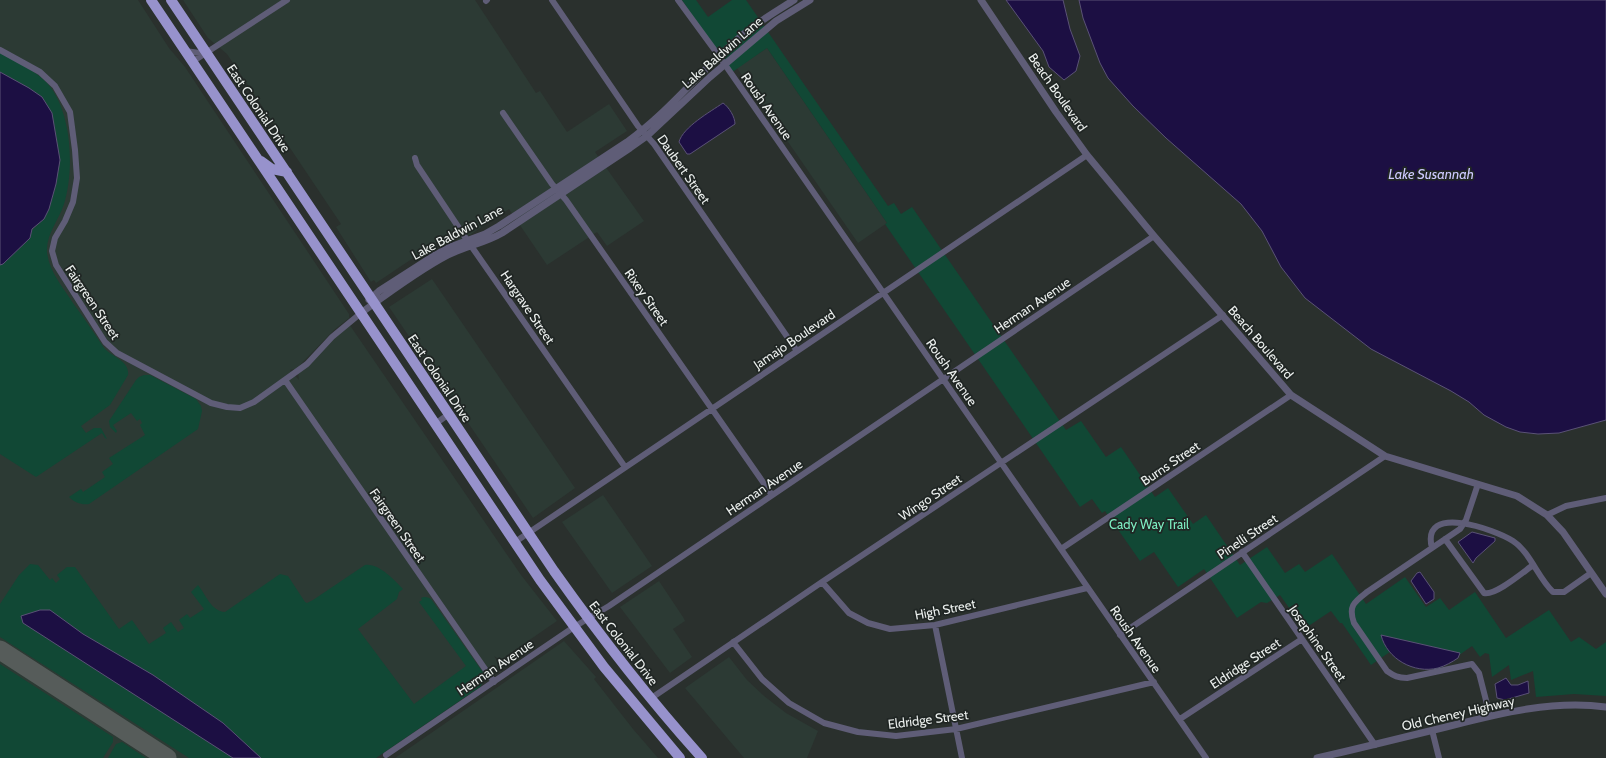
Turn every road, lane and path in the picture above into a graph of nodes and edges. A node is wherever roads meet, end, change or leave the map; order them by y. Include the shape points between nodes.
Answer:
1 (151, 0) edge
2 (171, 0) edge
3 (288, 0) edge
4 (552, 0) edge
5 (678, 0) edge
6 (794, 0) edge
7 (810, 0) edge
8 (981, 0) edge
9 (0, 50) edge
10 (185, 51) junction
11 (207, 54) junction
12 (719, 56) junction
13 (192, 62) junction
14 (725, 65) junction
15 (503, 113) dead end
16 (645, 134) junction
17 (1087, 155) junction
18 (256, 158) junction
19 (415, 158) dead end
20 (286, 172) junction
21 (559, 192) junction
22 (1154, 236) junction
23 (470, 243) junction
24 (883, 292) junction
25 (372, 300) junction
26 (361, 313) junction
27 (1222, 315) junction
28 (797, 351) junction
29 (943, 379) junction
30 (285, 380) junction
31 (1291, 395) junction
32 (711, 409) junction
33 (449, 414) junction
34 (435, 424) junction
35 (1385, 456) junction
36 (1002, 463) junction
37 (626, 467) junction
38 (1478, 484) junction
39 (772, 495) junction
40 (1606, 498) edge
41 (1547, 515) junction
42 (1464, 524) junction
43 (528, 533) junction
44 (1445, 539) junction
45 (515, 542) junction
46 (1432, 548) junction
47 (1061, 550) junction
48 (1242, 552) junction
49 (1533, 566) junction
50 (1592, 573) junction
51 (822, 582) junction
52 (1087, 588) junction
53 (1606, 594) edge
54 (588, 620) junction
55 (935, 625) junction
56 (574, 627) junction
57 (1120, 635) junction
58 (1302, 639) junction
59 (733, 642) junction
60 (494, 682) junction
61 (1154, 682) junction
62 (650, 699) junction
63 (1606, 707) edge
64 (1490, 716) junction
65 (1180, 719) junction
66 (956, 729) junction
67 (1432, 730) junction
68 (1375, 745) junction
69 (386, 755) dead end
70 (680, 758) edge
71 (702, 758) edge
72 (962, 758) edge
73 (1206, 758) edge
74 (1317, 758) edge
75 (1439, 758) edge

1 - 10 highway
2 - 11 highway, East Colonial Drive
3 - 11 street
4 - 16 street, Daubert Street
5 - 12 street, Roush Avenue
6 - 12 street, Lake Baldwin Lane via 754,26
7 - 14 street, Lake Baldwin Lane via 776,21
8 - 17 street, Beach Boulevard
9 - 30 street, Fairgreen Street via 40,72 55,86 70,112 77,178 73,202 55,238 52,250 56,265 105,342 117,353 211,403 227,407 240,408 254,402
10 - 11 street
10 - 13 highway
11 - 13 street
11 - 20 highway, East Colonial Drive
12 - 14 street, Roush Avenue
12 - 16 street, Lake Baldwin Lane
13 - 18 highway
14 - 16 street, Lake Baldwin Lane
14 - 24 street, Roush Avenue
15 - 21 street, Rixey Street
16 - 21 street, Lake Baldwin Lane
16 - 28 street, Daubert Street
17 - 22 street, Beach Boulevard
17 - 24 street, Jamajo Boulevard
18 - 20 highway via 272,169
18 - 26 highway
19 - 23 street, Hargrave Street via 417,165
20 - 25 highway, East Colonial Drive
21 - 23 street, Lake Baldwin Lane via 490,240
21 - 32 street, Rixey Street
22 - 27 street, Beach Boulevard
22 - 29 street, Herman Avenue
23 - 25 street, Lake Baldwin Lane
23 - 37 street, Hargrave Street
24 - 28 street, Jamajo Boulevard
24 - 29 street, Roush Avenue
25 - 26 street, Lake Baldwin Lane
25 - 33 highway, East Colonial Drive
26 - 30 street, Fairgreen Street via 332,336 307,364
26 - 34 highway
27 - 31 street, Beach Boulevard
27 - 36 street, Wingo Street
28 - 32 street, Jamajo Boulevard
29 - 36 street, Roush Avenue
29 - 39 street, Herman Avenue
30 - 60 street, Fairgreen Street
31 - 35 street, Beach Boulevard
31 - 47 street, Burns Street
32 - 37 street, Jamajo Boulevard
32 - 39 street, Rixey Street
33 - 34 street
33 - 43 highway, East Colonial Drive
34 - 45 highway
35 - 38 street, Beach Boulevard
35 - 48 street, Pinelli Street
36 - 47 street, Roush Avenue
36 - 51 street, Wingo Street
37 - 43 street, Jamajo Boulevard
38 - 41 street, Beach Boulevard via 1517,496
38 - 42 street
39 - 54 street, Herman Avenue
40 - 41 street via 1566,506
41 - 50 street, Beach Boulevard via 1563,532
42 - 44 street
42 - 46 street via 1450,521 1435,528 1430,538
42 - 49 street via 1484,528 1513,541
43 - 45 street, Jamajo Boulevard
43 - 54 highway, East Colonial Drive
44 - 46 street
44 - 49 street via 1484,593 1497,590
45 - 56 highway
46 - 64 street via 1356,600 1351,614 1354,623 1387,671 1394,676 1407,678 1472,664 1479,674
47 - 52 street, Roush Avenue
48 - 57 street, Pinelli Street
48 - 58 street, Josephine Street
49 - 50 street via 1547,586 1558,593 1564,592
50 - 53 street, Beach Boulevard
51 - 55 street, High Street via 849,613 868,623 890,630
51 - 59 street, Wingo Street
52 - 55 street, High Street
52 - 57 street, Roush Avenue
54 - 56 street, Herman Avenue
54 - 62 highway, East Colonial Drive
55 - 66 street
56 - 60 street, Herman Avenue
56 - 70 highway via 634,705
57 - 61 street, Roush Avenue
58 - 65 street, Eldridge Street
58 - 68 street, Josephine Street
59 - 62 street, Wingo Street
59 - 66 street, Eldridge Street via 762,679 789,703 824,723 858,732 896,736
60 - 69 street, Herman Avenue
61 - 65 street, Roush Avenue
61 - 66 street, Eldridge Street
62 - 71 highway, East Colonial Drive
63 - 64 street, Old Cheney Highway via 1587,704 1546,706
64 - 67 street, Old Cheney Highway
65 - 73 street, Roush Avenue
66 - 72 street
67 - 68 street, Old Cheney Highway
67 - 75 street
68 - 74 street, Old Cheney Highway

